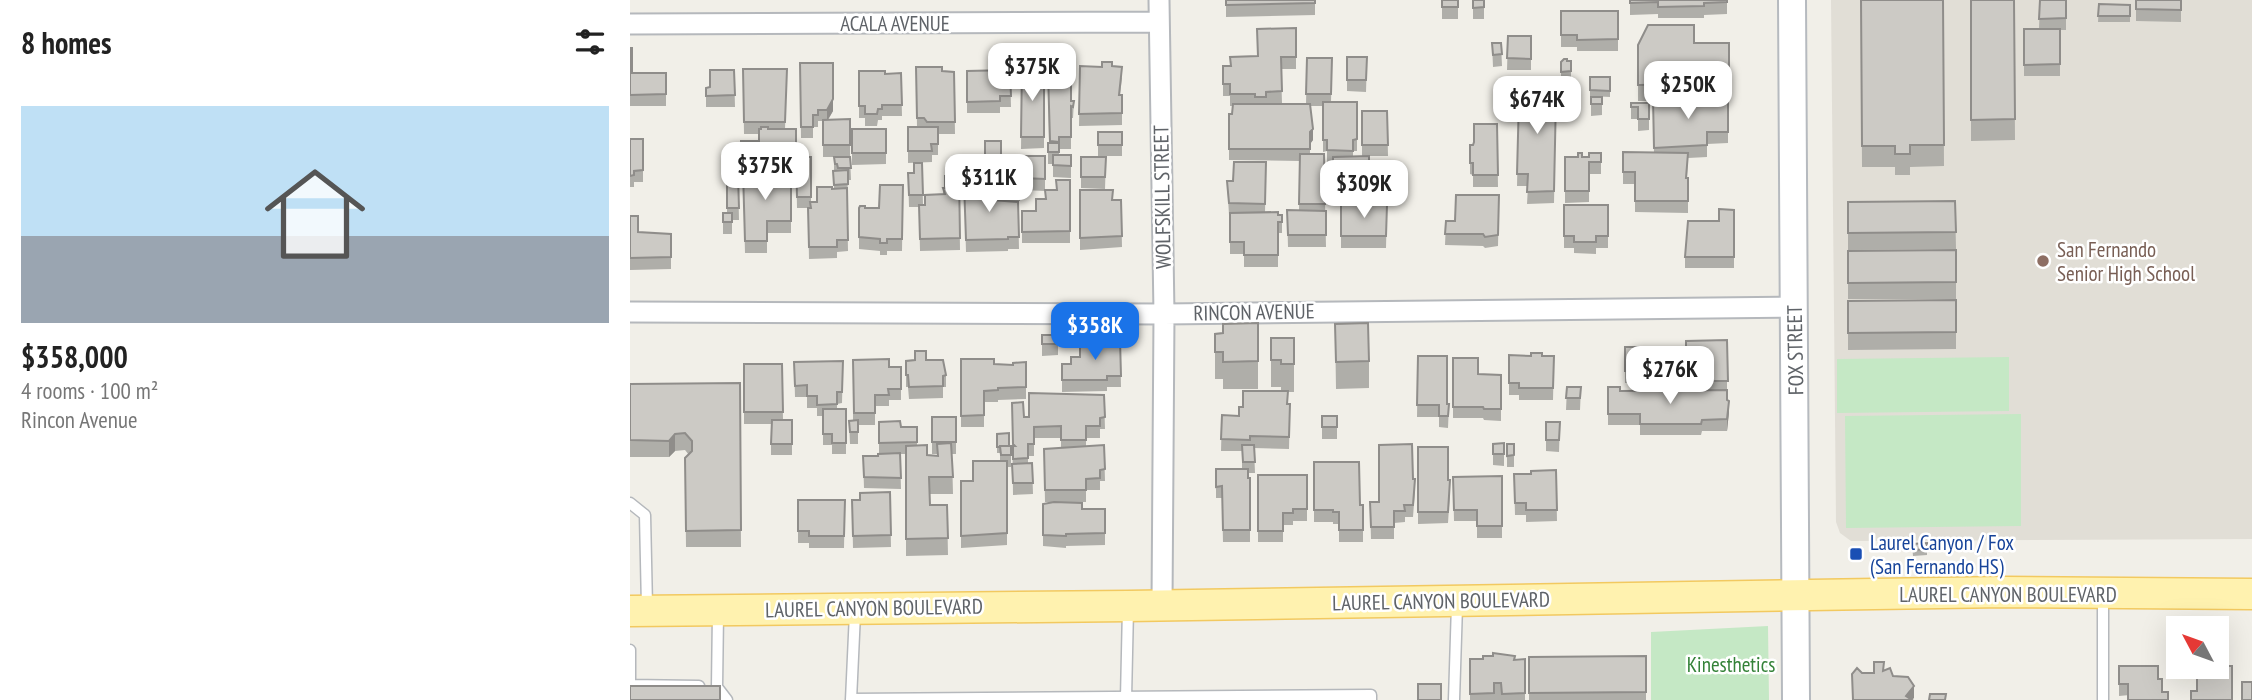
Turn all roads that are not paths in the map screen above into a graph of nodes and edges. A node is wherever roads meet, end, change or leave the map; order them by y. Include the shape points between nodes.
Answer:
1 (1160, 0) edge
2 (1792, 0) edge
3 (1159, 22) junction
4 (630, 24) edge
5 (1794, 307) junction
6 (630, 313) edge
7 (1164, 314) junction
8 (630, 503) edge
9 (2103, 594) junction
10 (2252, 594) edge
11 (1797, 596) junction
12 (1457, 601) junction
13 (1162, 605) junction
14 (1129, 606) junction
15 (856, 607) junction
16 (718, 610) junction
17 (639, 611) edge
18 (630, 650) edge
19 (630, 685) edge
20 (717, 687) junction
21 (1126, 698) junction
22 (851, 699) edge
23 (1095, 699) edge
24 (727, 700) edge
25 (1371, 700) edge
26 (1454, 700) edge
27 (1796, 700) edge
28 (2103, 700) edge

1 - 3 street, WOLFSKILL STREET
2 - 5 main road, FOX STREET
3 - 4 street, ACALA AVENUE
3 - 7 street, WOLFSKILL STREET
5 - 7 street, RINCON AVENUE
5 - 11 main road, FOX STREET
6 - 7 street, RINCON AVENUE
7 - 13 street, WOLFSKILL STREET
8 - 17 lane via 645,515
9 - 10 main road, LAUREL CANYON BOULEVARD
9 - 11 main road, LAUREL CANYON BOULEVARD
9 - 28 lane
11 - 12 main road, LAUREL CANYON BOULEVARD
11 - 27 main road, FOX STREET
12 - 13 main road, LAUREL CANYON BOULEVARD
12 - 26 lane
13 - 14 main road, LAUREL CANYON BOULEVARD
14 - 15 main road, LAUREL CANYON BOULEVARD
14 - 21 lane
15 - 16 main road, LAUREL CANYON BOULEVARD
15 - 22 lane
16 - 17 main road, LAUREL CANYON BOULEVARD
16 - 20 lane
18 - 19 lane
19 - 20 lane
20 - 24 lane
21 - 23 lane
21 - 25 lane via 1371,695
22 - 23 lane

